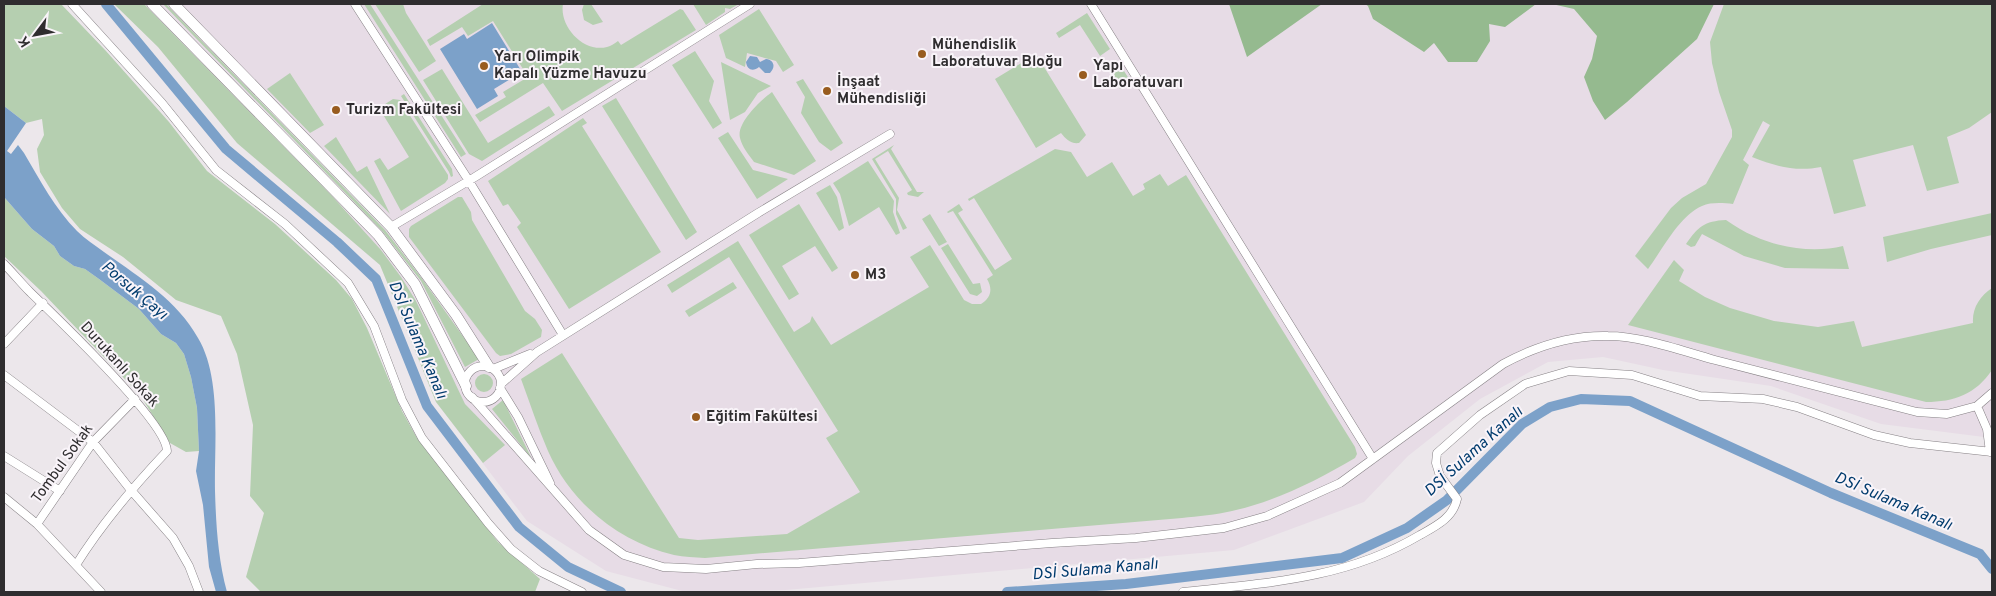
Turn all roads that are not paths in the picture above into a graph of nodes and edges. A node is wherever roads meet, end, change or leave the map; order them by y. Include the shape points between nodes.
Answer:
1 (72, 4) edge
2 (152, 4) edge
3 (174, 4) edge
4 (356, 4) edge
5 (750, 4) edge
6 (1091, 4) edge
7 (890, 134) dead end
8 (469, 181) junction
9 (391, 227) junction
10 (4, 264) edge
11 (43, 303) junction
12 (563, 335) junction
13 (4, 344) edge
14 (537, 352) junction
15 (491, 368) junction
16 (4, 375) edge
17 (466, 386) junction
18 (501, 386) junction
19 (1992, 393) edge
20 (472, 398) junction
21 (135, 400) junction
22 (1977, 406) junction
23 (93, 442) junction
24 (1991, 452) edge
25 (4, 456) edge
26 (1373, 459) junction
27 (130, 490) junction
28 (60, 491) junction
29 (555, 493) junction
30 (4, 497) edge
31 (37, 524) junction
32 (76, 565) junction
33 (101, 592) edge
34 (200, 592) edge
35 (582, 592) edge
36 (1183, 592) edge

1 - 35 street via 162,103 216,170 285,224 348,283 374,326 402,400 422,438 511,550 539,571
2 - 17 street via 378,235 415,284
3 - 9 street
4 - 8 street
5 - 8 street
6 - 26 street
7 - 12 street
8 - 9 street
8 - 12 street
9 - 15 street
10 - 11 street, Durukanlı Sokak
11 - 13 street
11 - 21 street, Durukanlı Sokak
12 - 14 street
14 - 15 street
14 - 18 street
15 - 17 street via 480,366 472,370
15 - 18 street via 499,375
16 - 23 street
17 - 20 street
18 - 20 street via 489,401
18 - 29 street
19 - 22 street
20 - 29 street
21 - 23 street, Tombul Sokak
21 - 27 street, Durukanlı Sokak via 161,434 167,451
22 - 24 street via 1987,429
22 - 26 street via 1947,414 1917,412 1656,344 1609,336 1582,337 1527,351 1504,364
23 - 27 street
23 - 28 street, Tombul Sokak
24 - 36 street via 1910,443 1874,435 1798,407 1763,399 1700,396 1632,375 1569,371 1525,384 1480,415 1437,453 1440,476 1457,499 1455,509 1443,522 1412,540 1341,569 1309,577
25 - 28 street
26 - 29 street via 1340,483 1302,501 1224,528 1136,538 706,569 663,567 624,555 589,530
27 - 32 street
27 - 34 street via 173,538 190,566
28 - 31 street, Tombul Sokak
30 - 31 street
31 - 32 street
32 - 33 street

